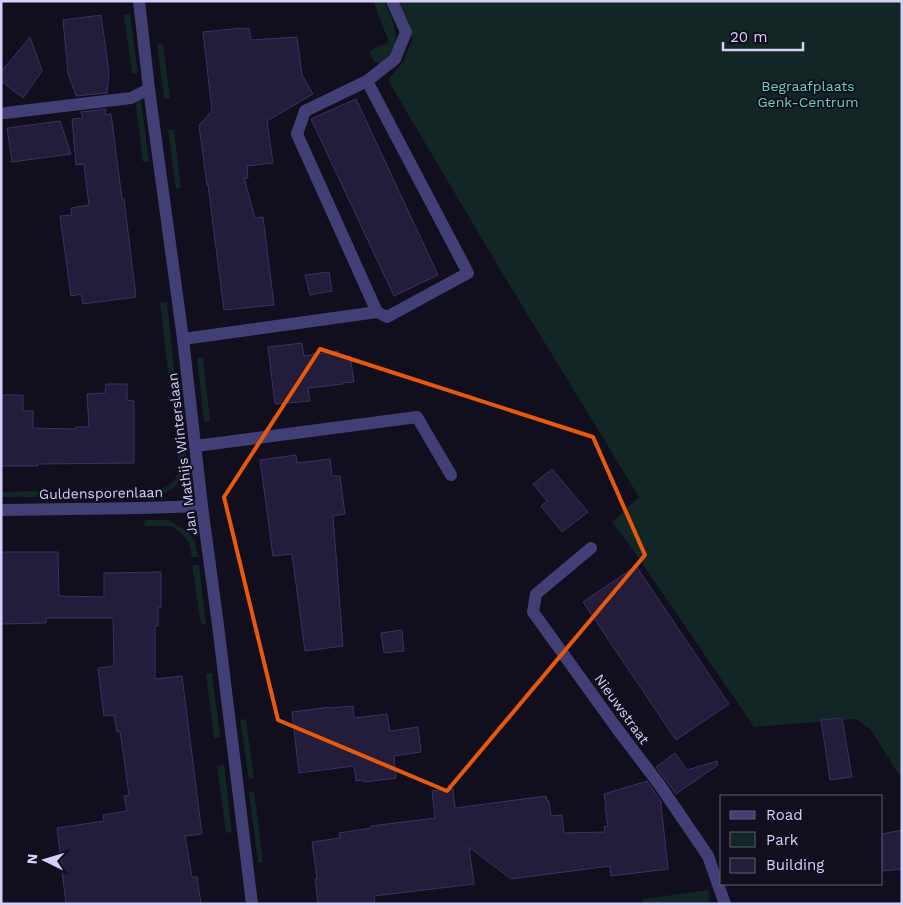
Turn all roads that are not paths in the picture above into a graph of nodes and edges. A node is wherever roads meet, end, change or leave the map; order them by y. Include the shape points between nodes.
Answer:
1 (139, 1) edge
2 (392, 1) edge
3 (367, 81) junction
4 (149, 89) junction
5 (5, 113) dead end
6 (377, 312) junction
7 (183, 339) junction
8 (196, 446) junction
9 (451, 475) dead end
10 (202, 506) junction
11 (1, 510) edge
12 (591, 548) dead end
13 (252, 904) edge
14 (725, 904) edge

1 - 4 street, Jan Mathijs Winterslaan
2 - 3 street via 406,32 395,59
3 - 6 street via 305,111 297,134
3 - 6 street via 468,273 387,317
4 - 5 street via 131,98
4 - 7 street, Jan Mathijs Winterslaan
6 - 7 street
7 - 8 street, Jan Mathijs Winterslaan
8 - 9 street via 417,417
8 - 10 street, Jan Mathijs Winterslaan
10 - 11 street, Guldensporenlaan
10 - 13 street, Jan Mathijs Winterslaan
12 - 14 street, Nieuwstraat via 536,594 533,612 708,856

